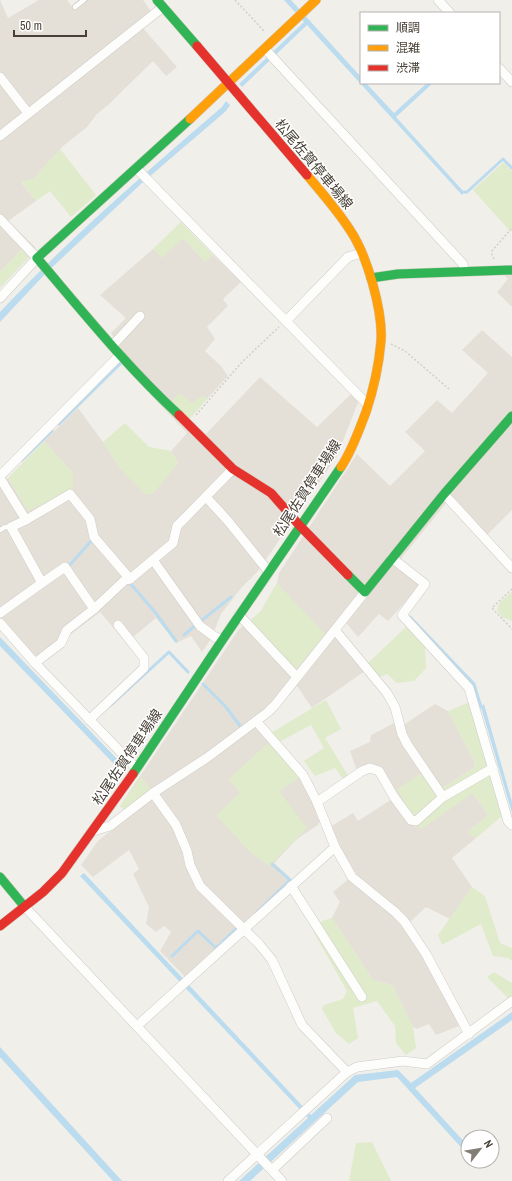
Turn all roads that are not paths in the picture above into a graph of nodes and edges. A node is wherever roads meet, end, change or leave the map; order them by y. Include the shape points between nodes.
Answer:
1 (84, 0) edge
2 (316, 0) edge
3 (438, 0) edge
4 (160, 3) edge
5 (75, 7) dead end
6 (449, 12) edge
7 (269, 53) junction
8 (500, 69) edge
9 (0, 77) edge
10 (512, 82) edge
11 (228, 84) junction
12 (28, 113) junction
13 (0, 136) edge
14 (138, 170) junction
15 (0, 219) edge
16 (362, 253) junction
17 (39, 261) junction
18 (464, 271) junction
19 (510, 272) edge
20 (371, 278) junction
21 (0, 298) edge
22 (140, 316) dead end
23 (286, 320) junction
24 (112, 346) junction
25 (120, 355) junction
26 (368, 405) junction
27 (512, 416) edge
28 (233, 469) junction
29 (0, 477) edge
30 (444, 494) junction
31 (206, 497) junction
32 (26, 520) junction
33 (300, 526) junction
34 (11, 527) junction
35 (0, 530) edge
36 (392, 558) junction
37 (153, 560) junction
38 (512, 568) edge
39 (269, 572) junction
40 (128, 580) junction
41 (42, 583) junction
42 (365, 592) junction
43 (94, 609) junction
44 (0, 613) edge
45 (240, 615) junction
46 (0, 624) edge
47 (118, 625) dead end
48 (334, 630) junction
49 (223, 639) junction
50 (35, 663) junction
51 (297, 677) junction
52 (89, 720) junction
53 (256, 721) junction
54 (493, 768) junction
55 (137, 769) junction
56 (153, 793) junction
57 (443, 798) junction
58 (317, 802) junction
59 (512, 825) edge
60 (93, 831) junction
61 (334, 847) junction
62 (0, 877) edge
63 (291, 886) junction
64 (24, 906) junction
65 (0, 926) edge
66 (244, 929) junction
67 (362, 997) dead end
68 (511, 1005) edge
69 (137, 1026) junction
70 (469, 1034) junction
71 (347, 1072) junction
72 (327, 1118) dead end
73 (259, 1156) junction
74 (270, 1168) junction
75 (228, 1181) edge
76 (282, 1181) edge

1 - 5 lane
2 - 7 street via 273,41
3 - 6 street
4 - 11 street, 松尾佐賀停車場線
4 - 12 street
7 - 11 street
7 - 18 street via 463,264
8 - 10 street
9 - 12 street
11 - 14 street
11 - 16 street, 松尾佐賀停車場線 via 330,202 351,231
12 - 13 street
14 - 17 street
14 - 23 street
15 - 17 street
16 - 20 street, 松尾佐賀停車場線
16 - 23 street via 348,257
17 - 21 street
17 - 24 street
18 - 19 street
18 - 20 street
20 - 26 street, 松尾佐賀停車場線 via 381,339 374,388
22 - 24 street
23 - 26 street
24 - 25 street
25 - 28 street
25 - 29 street
26 - 33 street, 松尾佐賀停車場線 via 343,464
27 - 30 street
28 - 31 street
28 - 33 street via 271,493
29 - 32 street
30 - 36 street
30 - 38 street
31 - 37 street via 177,526 173,543
31 - 39 street
32 - 34 street
32 - 40 street via 70,494 90,519 94,537
33 - 39 street, 松尾佐賀停車場線
33 - 42 street
34 - 35 lane
34 - 41 street
36 - 42 street
36 - 54 street via 424,584 402,615 470,688
37 - 40 street
37 - 49 street via 200,626 215,637
39 - 45 street, 松尾佐賀停車場線
40 - 43 street
41 - 43 street via 67,570
41 - 44 street
42 - 48 street
43 - 50 street via 67,630 61,643
45 - 49 street, 松尾佐賀停車場線
45 - 51 street
46 - 50 street
47 - 52 street via 144,658 144,668
48 - 51 street
48 - 57 street via 387,693 395,707 407,744
49 - 55 street, 松尾佐賀停車場線
50 - 52 street
51 - 53 street via 275,705
52 - 55 street
53 - 56 street via 208,757
53 - 58 street via 303,775
54 - 57 street
54 - 59 street via 508,821
55 - 60 street, 松尾佐賀停車場線
56 - 60 street via 110,826
56 - 66 street via 176,825 200,886
57 - 58 street via 416,821 411,820 379,771 370,768
58 - 61 street
60 - 64 street, 松尾佐賀停車場線 via 62,873
61 - 63 street
61 - 70 street via 352,877 404,921 426,954
62 - 64 street
63 - 66 street
63 - 67 street
64 - 65 street, 松尾佐賀停車場線
64 - 69 street
66 - 69 street
66 - 71 street via 272,960 302,1025
68 - 70 street
69 - 73 street
70 - 71 street via 427,1064 403,1061 357,1066
71 - 73 street
72 - 74 street
73 - 74 street
73 - 75 street
74 - 76 street

